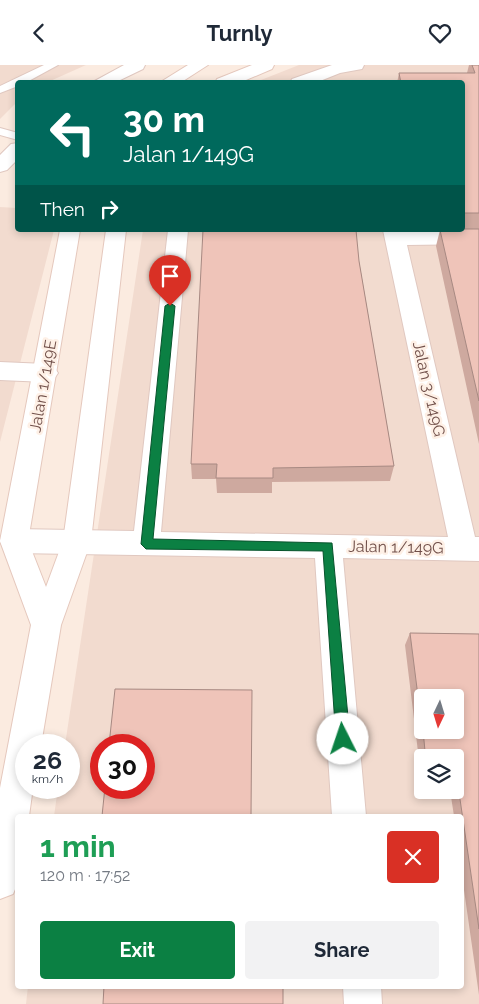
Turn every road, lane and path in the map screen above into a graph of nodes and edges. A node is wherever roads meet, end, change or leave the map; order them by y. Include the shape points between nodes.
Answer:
1 (53, 65) edge
2 (137, 65) edge
3 (200, 65) edge
4 (266, 65) edge
5 (364, 68) edge
6 (20, 80) edge
7 (105, 80) edge
8 (172, 80) edge
9 (230, 80) edge
10 (306, 80) edge
11 (15, 83) edge
12 (1, 89) edge
13 (15, 91) edge
14 (0, 131) edge
15 (15, 136) edge
16 (15, 152) edge
17 (0, 166) edge
18 (70, 232) edge
19 (116, 232) edge
20 (178, 232) edge
21 (394, 234) edge
22 (479, 239) edge
23 (0, 371) edge
24 (46, 373) junction
25 (14, 541) junction
26 (77, 541) junction
27 (146, 544) junction
28 (328, 547) junction
29 (472, 549) edge
30 (46, 625) junction
31 (349, 814) edge
32 (0, 881) edge
33 (362, 989) edge
34 (363, 1004) edge

1 - 6 lane
2 - 7 street
3 - 8 street
4 - 9 street
5 - 10 street via 336,69
11 - 12 lane
12 - 13 lane
14 - 15 lane
16 - 17 street
18 - 24 street, Jalan 1/149E
19 - 26 street
20 - 27 street
21 - 22 street
21 - 29 street, Jalan 3/149G
23 - 24 street
24 - 25 street, Jalan 1/149E
25 - 26 street, Jalan 1/149G
25 - 30 street
26 - 27 street, Jalan 1/149G
26 - 30 street
27 - 28 street, Jalan 1/149G
28 - 29 street, Jalan 1/149G
28 - 31 street
30 - 32 street
33 - 34 street

